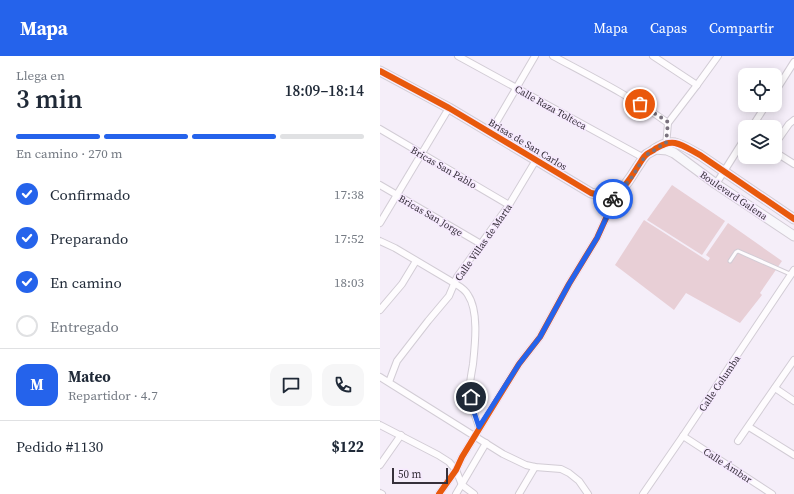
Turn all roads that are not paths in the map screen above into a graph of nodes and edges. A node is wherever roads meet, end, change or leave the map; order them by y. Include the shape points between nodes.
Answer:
1 (458, 56) edge
2 (535, 56) edge
3 (553, 56) edge
4 (652, 56) edge
5 (717, 57) edge
6 (794, 62) edge
7 (380, 71) edge
8 (782, 81) edge
9 (697, 85) junction
10 (516, 88) junction
11 (448, 108) junction
12 (794, 120) edge
13 (668, 122) junction
14 (380, 129) edge
15 (490, 133) junction
16 (782, 133) edge
17 (671, 147) junction
18 (738, 149) edge
19 (421, 153) junction
20 (782, 156) edge
21 (644, 158) junction
22 (536, 160) junction
23 (794, 164) edge
24 (723, 172) junction
25 (716, 184) junction
26 (380, 185) edge
27 (615, 194) junction
28 (397, 195) junction
29 (509, 204) junction
30 (794, 219) edge
31 (380, 223) edge
32 (794, 236) edge
33 (380, 241) edge
34 (482, 244) junction
35 (416, 261) junction
36 (730, 261) dead end
37 (792, 273) edge
38 (454, 283) junction
39 (380, 310) edge
40 (794, 360) edge
41 (380, 377) edge
42 (389, 382) junction
43 (775, 388) junction
44 (794, 400) edge
45 (380, 425) edge
46 (749, 426) junction
47 (479, 427) junction
48 (401, 435) junction
49 (474, 436) junction
50 (683, 436) junction
51 (738, 442) dead end
52 (486, 443) junction
53 (794, 455) edge
54 (380, 465) edge
55 (535, 467) junction
56 (456, 470) junction
57 (462, 485) junction
58 (440, 494) edge
59 (456, 494) edge
60 (474, 494) edge
61 (519, 494) edge
62 (588, 494) edge
63 (643, 494) edge
64 (772, 494) edge

1 - 10 street, Calle Raza Tolteca
2 - 10 street
3 - 13 street
4 - 9 street
5 - 9 street
6 - 8 street
7 - 11 street, Brisas de San Carlos
9 - 13 street
10 - 15 street
10 - 21 street, Calle Raza Tolteca
11 - 15 street, Brisas de San Carlos
11 - 19 street
12 - 16 street
13 - 17 street
14 - 19 street, Bricas San Pablo
15 - 22 street, Brisas de San Carlos
17 - 21 street via 655,149
17 - 24 street, Boulevard Galena via 700,155
17 - 25 street, Boulevard Galena
18 - 24 street
19 - 28 street
19 - 29 street, Bricas San Pablo
20 - 23 street
21 - 27 street via 630,180
22 - 27 street, Brisas de San Carlos via 591,193 599,196
22 - 29 street, Calle Villas de Marta
24 - 25 street
24 - 30 street, Boulevard Galena
25 - 32 street, Boulevard Galena
26 - 28 street, Bricas San Jorge
27 - 47 street via 597,238 540,337 519,364
28 - 31 street
28 - 34 street, Bricas San Jorge
29 - 34 street, Calle Villas de Marta
33 - 35 street
34 - 38 street, Calle Villas de Marta
35 - 38 street
35 - 39 street via 402,284
36 - 37 lane via 738,251
37 - 50 street, Calle Columba
38 - 42 street, Calle Villas de Marta via 448,296 397,361
38 - 47 street via 468,294 474,314 476,336 470,385 473,409
40 - 43 street
41 - 42 street
42 - 49 street
43 - 44 street
43 - 46 street
45 - 48 street
46 - 51 street
46 - 53 street
47 - 49 street
48 - 54 street
48 - 56 street via 438,455
49 - 52 street
49 - 56 street
50 - 63 street, Calle Columba
50 - 64 street, Calle Ámbar
52 - 55 street via 503,454
52 - 57 street
55 - 61 street
55 - 62 street via 561,468 579,482
56 - 57 street
56 - 58 street
57 - 59 street
57 - 60 street

